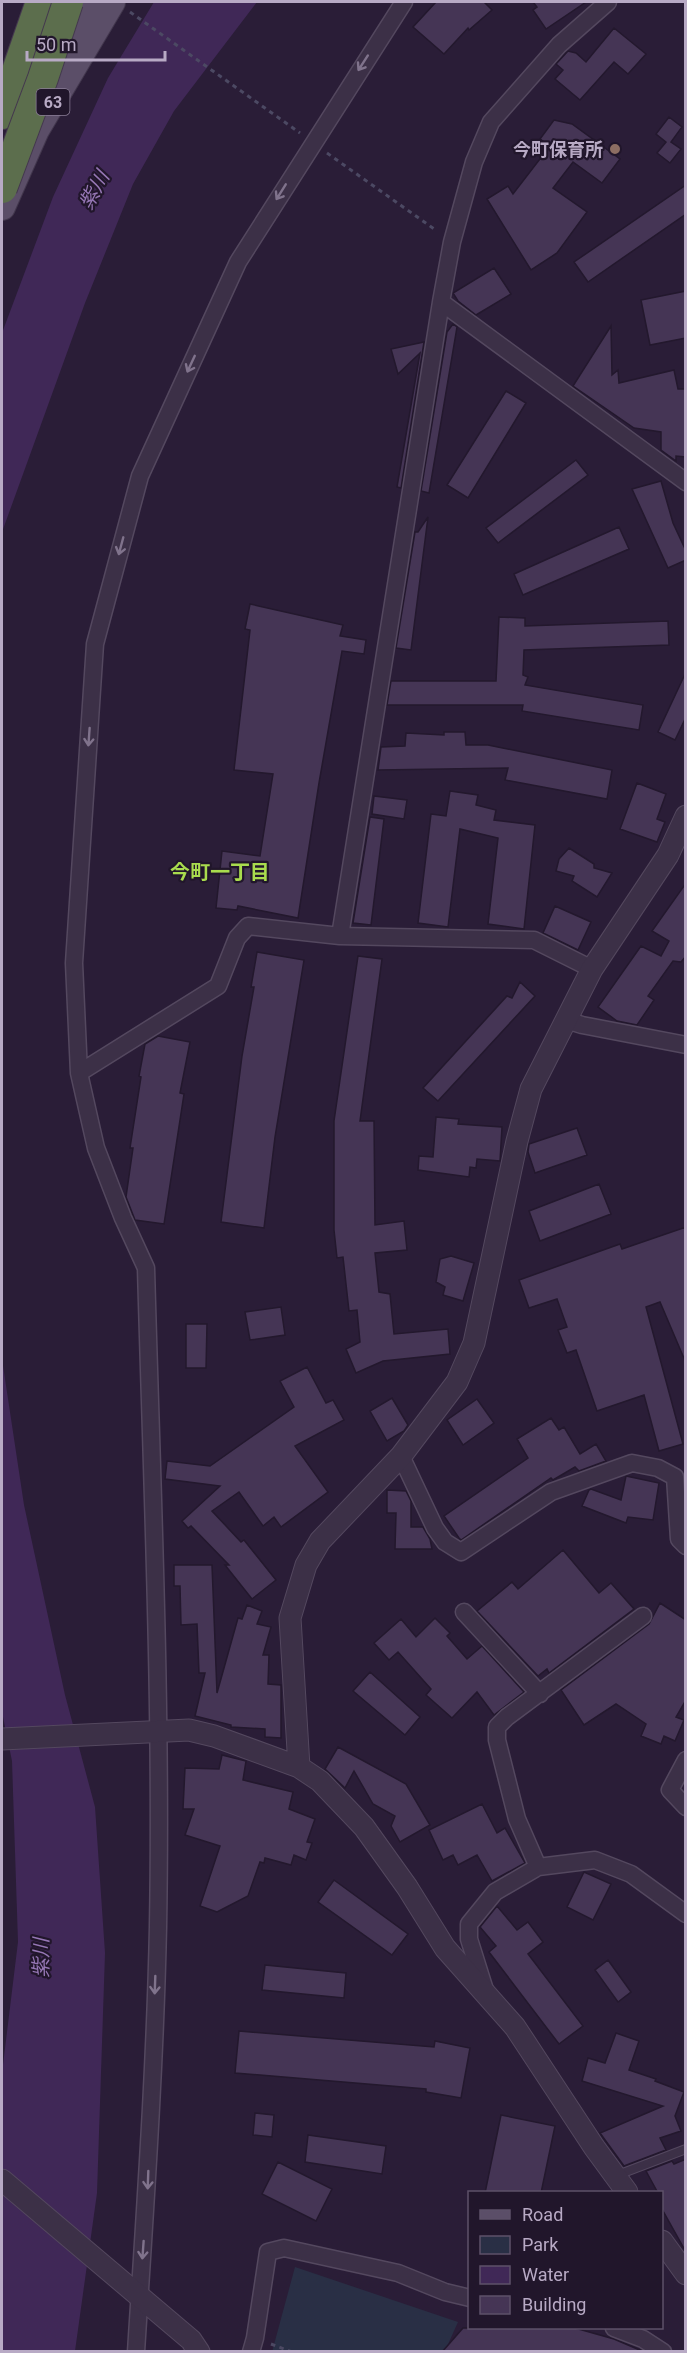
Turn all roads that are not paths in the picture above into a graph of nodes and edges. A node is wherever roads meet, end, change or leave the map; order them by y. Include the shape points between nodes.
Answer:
1 (41, 2) edge
2 (68, 2) edge
3 (91, 2) edge
4 (608, 2) edge
5 (121, 7) edge
6 (399, 8) edge
7 (2, 114) edge
8 (2, 153) edge
9 (2, 188) edge
10 (2, 207) edge
11 (441, 302) junction
12 (686, 482) edge
13 (686, 816) edge
14 (340, 936) junction
15 (592, 969) junction
16 (566, 1020) junction
17 (686, 1045) edge
18 (79, 1073) junction
19 (401, 1456) junction
20 (686, 1546) edge
21 (465, 1612) dead end
22 (643, 1616) dead end
23 (540, 1694) junction
24 (152, 1733) junction
25 (2, 1739) edge
26 (686, 1760) edge
27 (299, 1767) junction
28 (686, 1807) edge
29 (538, 1867) junction
30 (686, 1914) edge
31 (485, 1990) junction
32 (686, 2149) edge
33 (2, 2180) edge
34 (621, 2185) edge
35 (663, 2242) edge
36 (686, 2274) edge
37 (140, 2296) junction
38 (468, 2298) edge
39 (617, 2329) edge
40 (253, 2345) edge
41 (136, 2352) edge
42 (200, 2352) edge
43 (663, 2352) edge

1 - 7 highway
2 - 9 highway, bridge
3 - 8 main road, 63 via 23,106
4 - 11 street via 559,45 491,122 474,162 452,242
5 - 10 main road, 63 via 36,129
6 -> 18 street via 238,261 140,476 95,644 74,963
11 - 12 street
11 - 14 street
13 - 15 street via 668,855
14 - 15 street via 534,940
14 - 18 street via 248,926 237,938 218,986
15 - 16 street
16 - 17 street
16 - 19 street via 531,1089 519,1130 474,1343 457,1382
18 - 24 street via 96,1148 146,1268
19 - 20 street via 435,1528 445,1542 461,1552 551,1492 632,1463 658,1468 675,1477 680,1539
19 - 27 street via 320,1541 306,1564 290,1618
21 - 23 street
22 - 23 street
23 - 29 street via 497,1728 517,1818
24 - 25 street
24 - 27 street via 189,1730
24 -> 37 street via 158,1926
26 - 28 street via 670,1790
27 - 31 street via 320,1781 364,1827 445,1947
29 - 30 street via 595,1860 631,1874
29 - 31 street via 495,1892 469,1924 469,1940
31 - 34 street via 515,2027
32 - 34 lane
33 - 37 street
35 - 36 street
37 - 41 street
37 - 42 street
38 - 40 street via 398,2273 284,2248 268,2252
39 - 43 street

